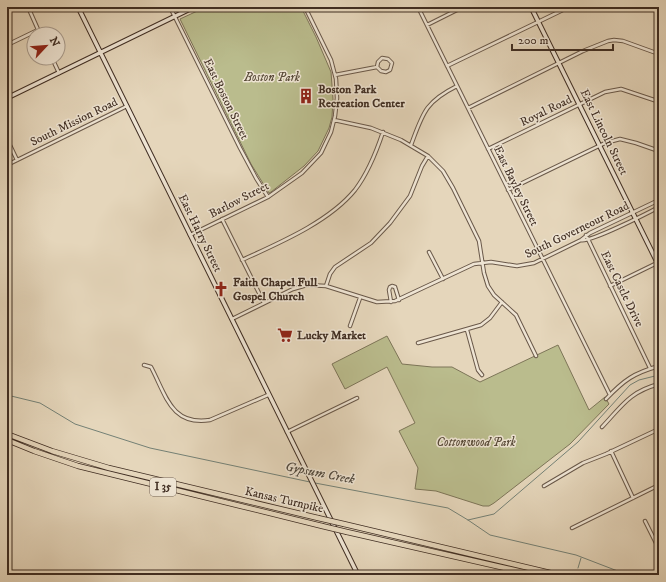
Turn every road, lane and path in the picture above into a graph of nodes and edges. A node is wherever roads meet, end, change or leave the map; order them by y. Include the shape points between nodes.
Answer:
1 (28, 7) edge
2 (78, 7) edge
3 (170, 7) edge
4 (194, 7) edge
5 (305, 7) edge
6 (418, 7) edge
7 (463, 7) edge
8 (531, 7) edge
9 (569, 7) edge
10 (175, 16) junction
11 (539, 22) junction
12 (427, 25) junction
13 (36, 26) edge
14 (26, 36) edge
15 (7, 45) edge
16 (100, 53) junction
17 (659, 54) edge
18 (559, 63) junction
19 (56, 66) edge
20 (378, 66) junction
21 (447, 66) junction
22 (59, 73) junction
23 (335, 75) junction
24 (457, 86) junction
25 (7, 98) edge
26 (659, 100) edge
27 (580, 105) junction
28 (127, 106) junction
29 (468, 108) junction
30 (334, 120) junction
31 (383, 132) junction
32 (7, 139) edge
33 (411, 145) junction
34 (600, 146) junction
35 (488, 149) junction
36 (659, 151) edge
37 (428, 156) junction
38 (17, 160) junction
39 (7, 165) edge
40 (508, 190) junction
41 (268, 197) junction
42 (659, 200) edge
43 (659, 207) edge
44 (633, 213) junction
45 (635, 218) junction
46 (222, 219) junction
47 (190, 235) junction
48 (586, 235) junction
49 (581, 240) junction
50 (588, 240) junction
51 (429, 252) dead end
52 (542, 259) junction
53 (242, 260) junction
54 (482, 262) junction
55 (658, 264) edge
56 (443, 279) junction
57 (326, 286) junction
58 (610, 286) junction
59 (360, 298) junction
60 (399, 300) junction
61 (391, 302) junction
62 (502, 302) junction
63 (264, 303) junction
64 (231, 319) junction
65 (350, 326) dead end
66 (467, 330) junction
67 (418, 343) dead end
68 (536, 356) dead end
69 (144, 365) dead end
70 (659, 366) edge
71 (650, 368) junction
72 (482, 375) dead end
73 (659, 384) edge
74 (268, 395) junction
75 (610, 395) junction
76 (357, 398) dead end
77 (606, 399) dead end
78 (602, 427) dead end
79 (659, 429) edge
80 (287, 432) junction
81 (7, 434) edge
82 (7, 440) edge
83 (612, 451) junction
84 (659, 485) edge
85 (544, 486) dead end
86 (633, 498) junction
87 (645, 521) dead end
88 (572, 528) dead end
89 (658, 543) edge
90 (659, 549) edge
91 (358, 575) edge
92 (536, 575) edge
93 (559, 575) edge

1 - 13 street
2 - 16 main road, East Harry Street
3 - 10 street, East Boston Street
4 - 10 main road
5 - 23 street, Barlow Street via 331,60
6 - 12 street, East Bayley Street
7 - 12 street
8 - 11 main road, East Lincoln Street
9 - 11 street
10 - 16 main road
10 - 41 street, East Boston Street via 239,146
11 - 18 main road, East Lincoln Street
11 - 21 street
12 - 21 street, East Bayley Street
14 - 15 street
16 - 22 main road
16 - 28 main road, East Harry Street
17 - 18 street via 614,40 599,44
18 - 27 main road, East Lincoln Street
18 - 29 street
19 - 22 street
20 - 20 street via 381,71 386,72 390,70 392,63 382,58
20 - 23 street
21 - 24 street, East Bayley Street
22 - 25 main road
23 - 30 street, Barlow Street via 337,98
24 - 29 street, East Bayley Street
24 - 33 street via 440,95 427,108
26 - 27 street, Royal Road via 621,89 605,92
27 - 34 main road, East Lincoln Street
27 - 35 street, Royal Road
28 - 38 street, South Mission Road
28 - 47 main road, East Harry Street
29 - 35 street, East Bayley Street
30 - 31 street
30 - 41 street, Barlow Street via 321,153 302,173
31 - 33 street
31 - 53 street via 365,175 346,199 313,225
32 - 38 street
33 - 37 street
34 - 36 street via 620,139
34 - 40 street
34 - 44 main road, East Lincoln Street
35 - 40 street, East Bayley Street
37 - 54 street via 443,171 453,188 479,241
37 - 57 street via 410,196 390,223 371,243 335,267
38 - 39 street, South Mission Road
40 - 52 street, East Bayley Street
41 - 46 street, Barlow Street
42 - 44 street, South Governeour Road
43 - 45 street, South Governeour Road
44 - 45 main road, East Lincoln Street
44 - 48 street, South Governeour Road
45 - 50 street, South Governeour Road
45 - 55 main road, East Lincoln Street
46 - 47 street, Barlow Street
46 - 53 street
47 - 64 main road, East Harry Street
48 - 49 street, South Governeour Road
48 - 50 street, East Castle Drive
49 - 50 street
49 - 52 street, South Governeour Road
50 - 58 street, East Castle Drive
51 - 56 street
52 - 54 street, South Governeour Road via 517,266
52 - 75 street, East Bayley Street
53 - 63 street
54 - 56 street, South Governeour Road via 470,265
54 - 62 street via 488,286
55 - 58 street
56 - 60 street, South Governeour Road
57 - 59 street, South Governeour Road
57 - 63 street, South Governeour Road via 302,286
58 - 71 street, East Castle Drive
59 - 61 street, South Governeour Road
59 - 65 street
60 - 61 street, South Governeour Road
60 - 61 street via 394,286 389,290
62 - 66 street via 486,322
62 - 68 street via 516,315
63 - 64 street, South Governeour Road
64 - 74 main road, East Harry Street
66 - 67 street
66 - 72 street via 478,370
69 - 74 street via 150,367 174,411 189,420 210,420
70 - 71 street
71 - 75 street via 628,378
73 - 78 street via 630,396
74 - 80 main road, East Harry Street
75 - 77 street
76 - 80 street
79 - 83 street
80 - 91 main road, East Harry Street
81 - 93 highway, Kansas Turnpike / I 35, bridge via 86,462
82 - 92 highway, Kansas Turnpike / I 35, bridge via 78,466
83 - 85 street via 582,463
83 - 86 street
84 - 86 street
86 - 88 street
87 - 89 street
89 - 90 street

